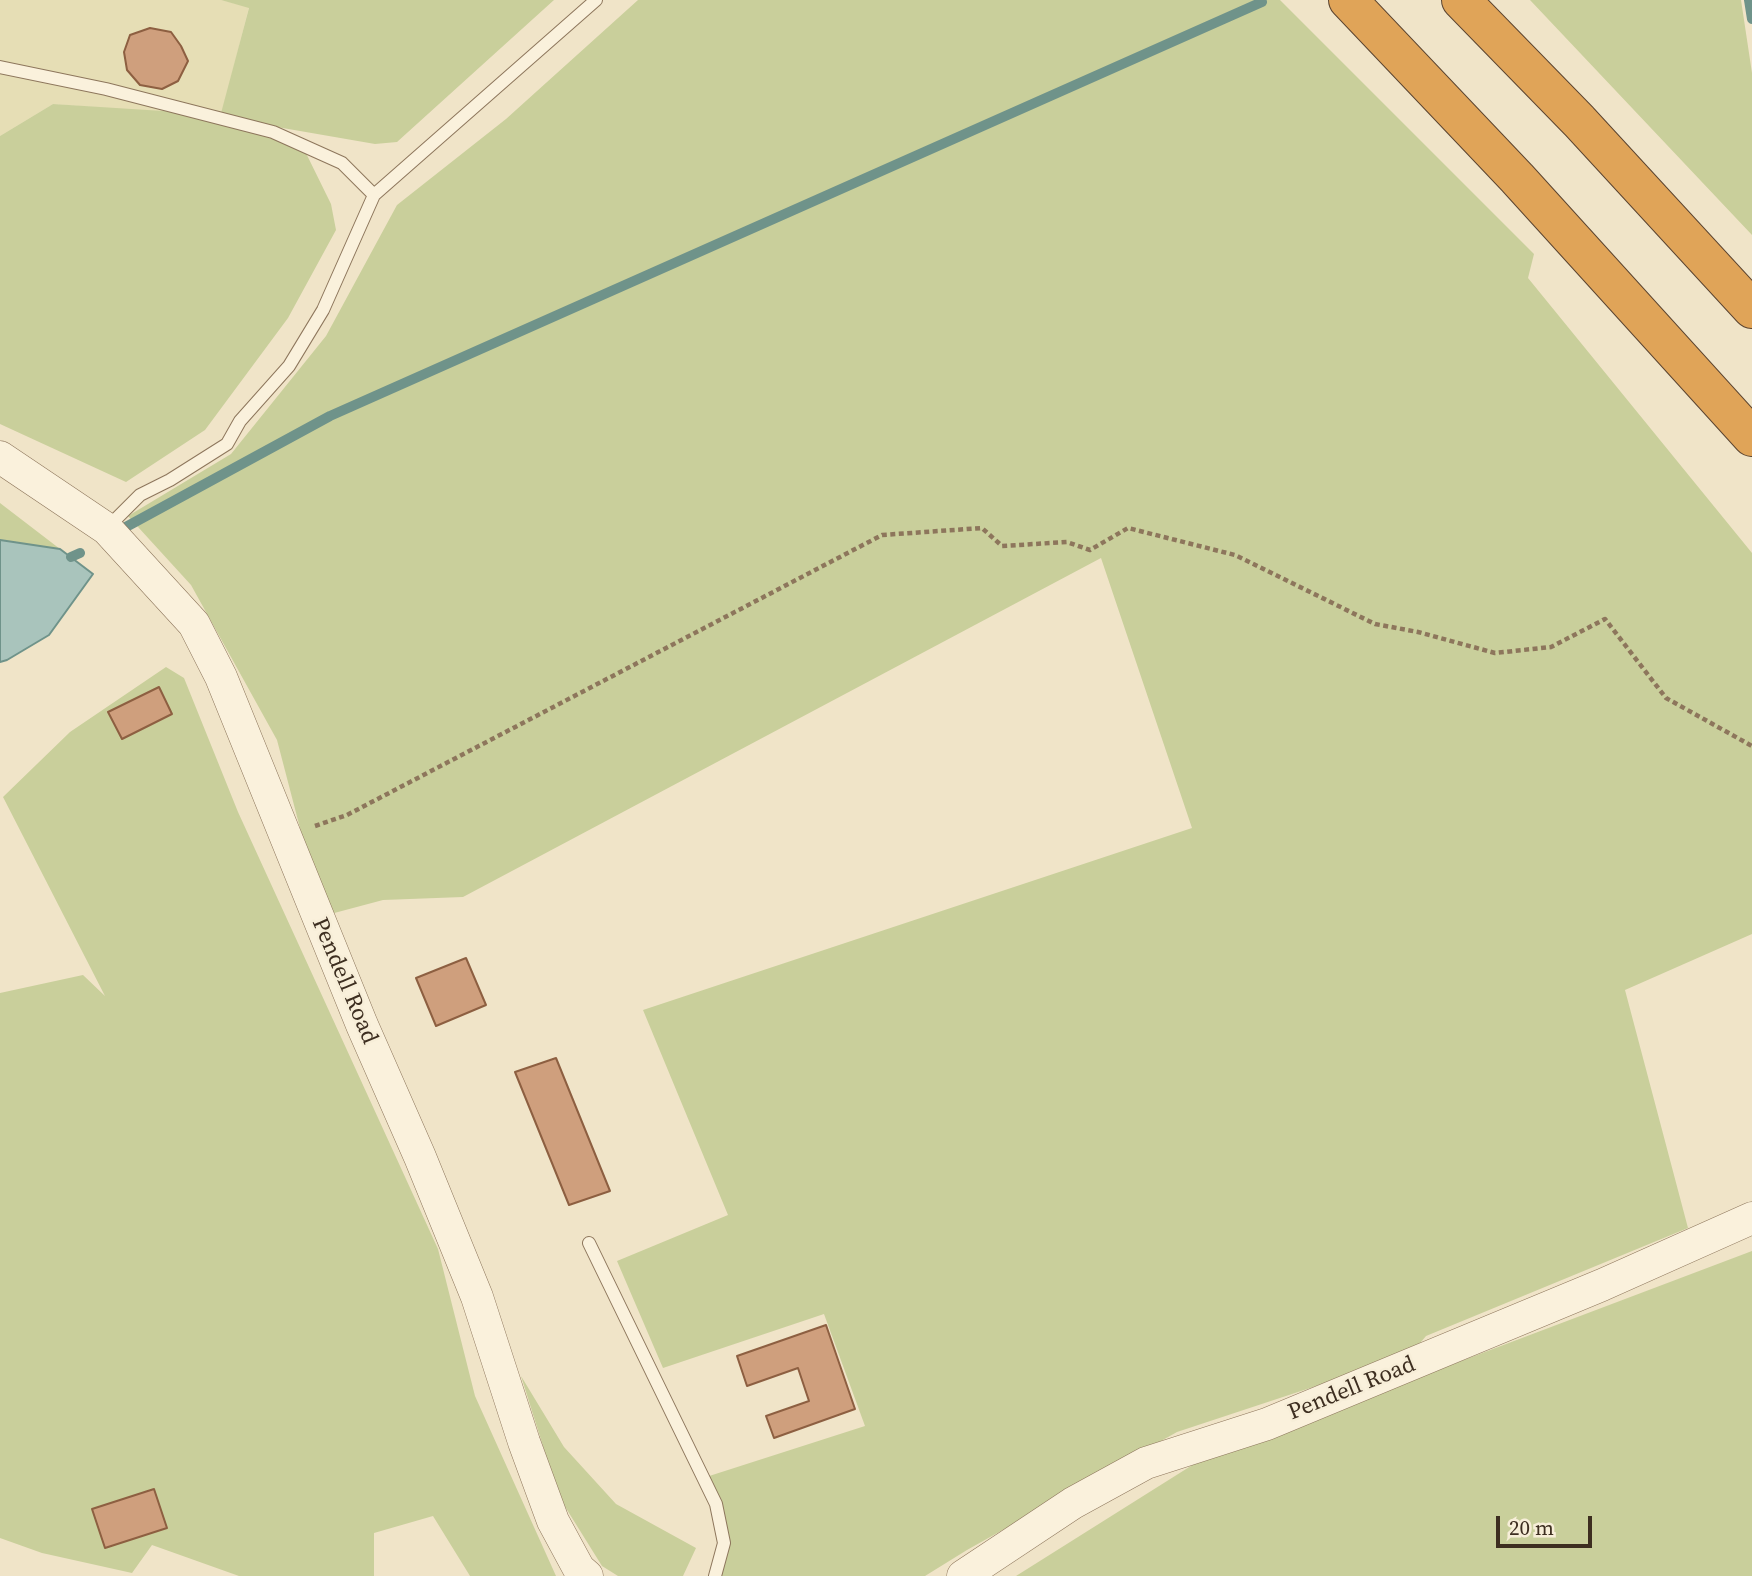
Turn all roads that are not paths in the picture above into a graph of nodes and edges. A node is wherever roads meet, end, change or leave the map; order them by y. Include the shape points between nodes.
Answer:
1 (596, 0) edge
2 (1348, 0) edge
3 (1461, 0) edge
4 (0, 67) edge
5 (374, 195) junction
6 (1752, 309) edge
7 (1752, 437) edge
8 (0, 457) edge
9 (107, 529) junction
10 (1752, 1218) edge
11 (589, 1243) dead end
12 (587, 1576) edge
13 (715, 1576) edge
14 (963, 1576) edge

1 - 5 lane
2 - 7 highway
3 - 6 highway
4 - 5 lane via 273,132 342,163
5 - 9 lane via 323,310 289,366 240,421 227,444 139,495
8 - 9 street, Pendell Road
9 - 12 street, Pendell Road via 194,624 221,677 477,1297 553,1521
10 - 14 street, Pendell Road via 1267,1424 1146,1463 1073,1503
11 - 13 lane via 716,1504 724,1543

